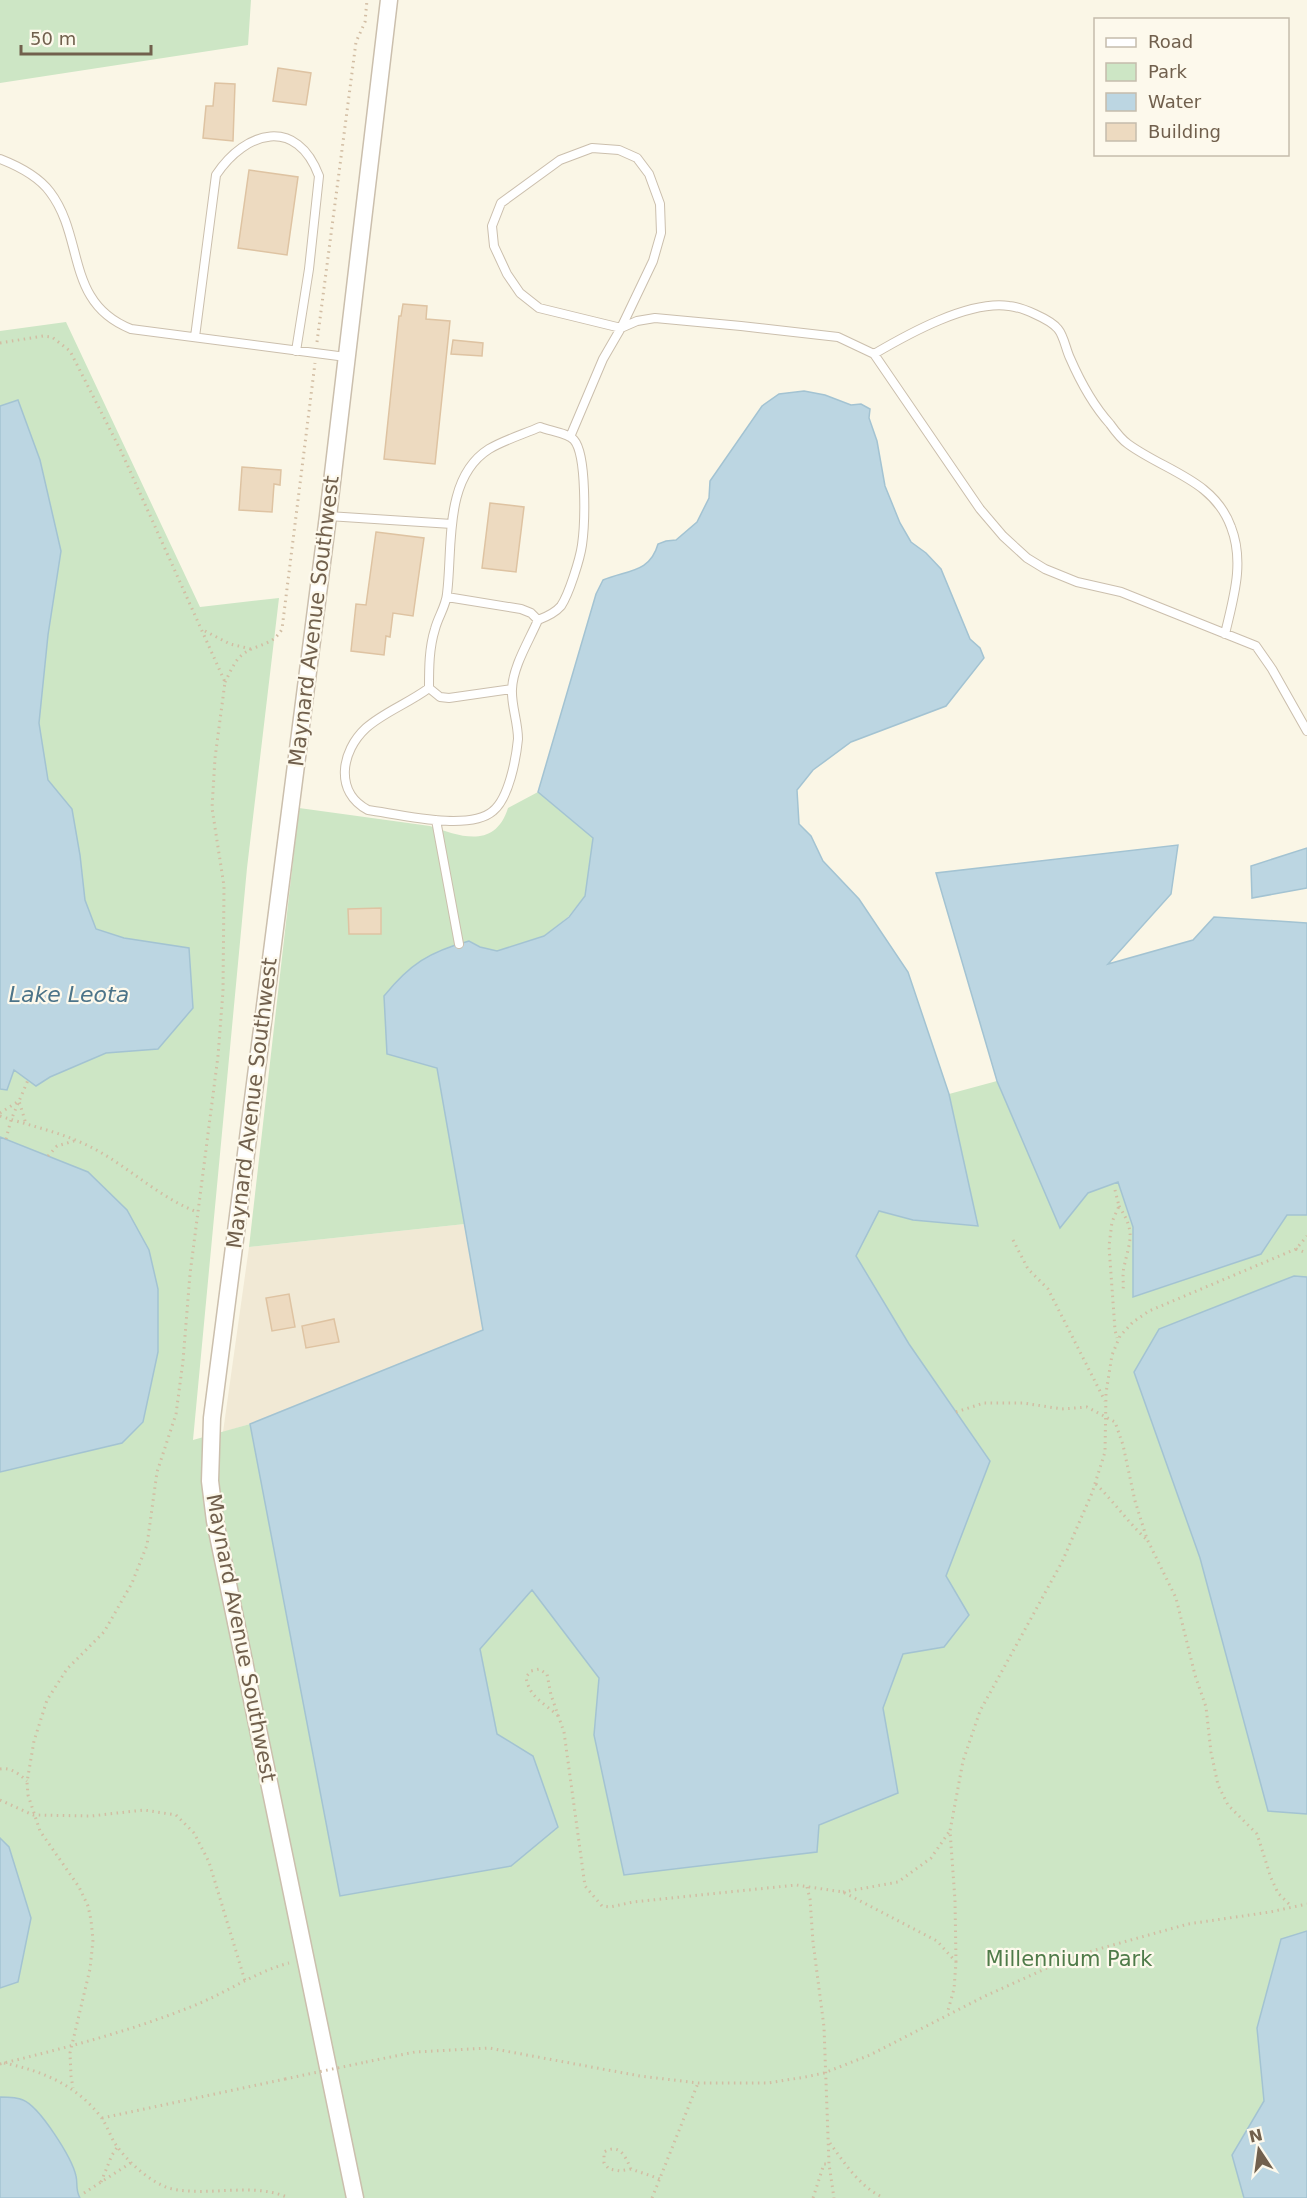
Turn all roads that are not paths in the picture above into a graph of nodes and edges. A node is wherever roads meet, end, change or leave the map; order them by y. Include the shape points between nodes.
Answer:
1 (389, 0) edge
2 (0, 159) edge
3 (621, 328) junction
4 (195, 337) junction
5 (296, 351) junction
6 (874, 354) junction
7 (346, 357) junction
8 (570, 437) junction
9 (328, 516) junction
10 (452, 524) junction
11 (447, 597) junction
12 (538, 620) junction
13 (1225, 634) junction
14 (429, 688) junction
15 (512, 689) junction
16 (1307, 731) edge
17 (436, 820) junction
18 (459, 944) dead end
19 (355, 2198) edge

1 - 7 street, Maynard Avenue Southwest
2 - 4 lane via 18,166 50,192 90,298 103,312 131,329
3 - 3 lane via 653,261 661,233 660,204 649,174 637,158 619,150 592,148 560,160 501,203 492,226 494,246 520,293 539,308
3 - 6 lane via 655,318 741,326 838,338
3 - 8 lane via 603,359
4 - 5 lane
4 - 5 lane via 216,175 249,142 276,136 299,144 314,162 319,176
5 - 7 lane
6 - 13 lane via 980,509 1027,558 1077,582 1121,592
6 - 13 lane via 915,330 989,306 1009,305 1029,311 1058,329 1078,377 1107,421 1126,442 1210,493 1231,526 1238,567
7 - 9 street, Maynard Avenue Southwest
8 - 10 lane via 540,428 488,450 460,486
8 - 12 lane via 580,449 582,460 582,547 561,606
9 - 10 lane
9 - 19 street, Maynard Avenue Southwest via 213,1407 211,1470 215,1521
10 - 11 lane
11 - 12 lane via 521,609
11 - 14 lane via 435,628
12 - 15 lane
13 - 16 lane via 1256,646
14 - 15 lane via 440,697 449,698
14 - 17 lane via 367,728 348,757 344,776 351,797 368,810
15 - 17 lane via 518,738 502,799 494,811 483,817 459,823
17 - 18 lane

